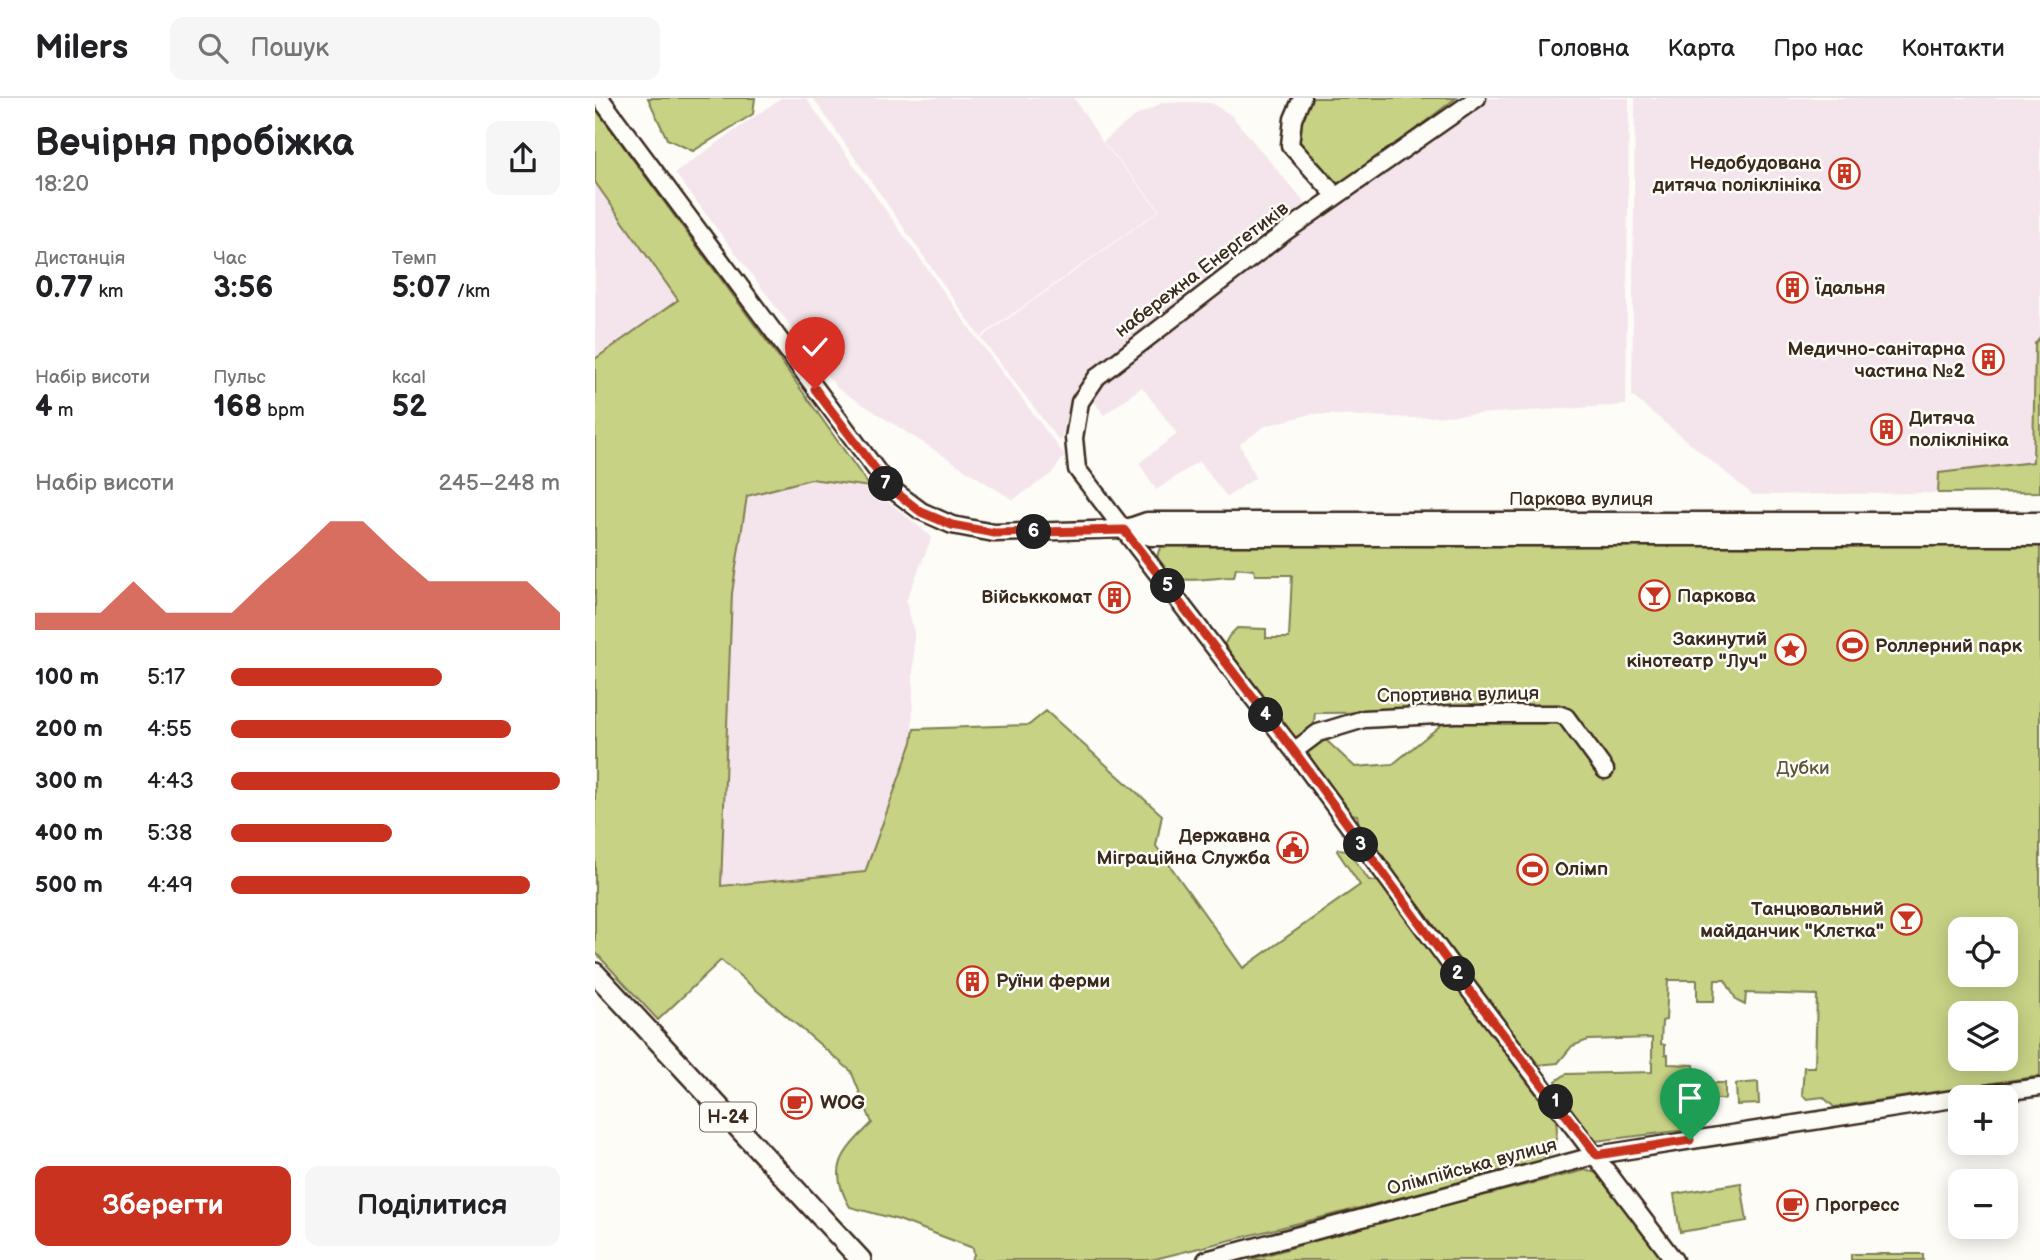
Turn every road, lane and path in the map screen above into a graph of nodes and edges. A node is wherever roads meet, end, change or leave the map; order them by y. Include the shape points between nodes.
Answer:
1 (600, 98) edge
2 (1302, 98) edge
3 (1477, 98) edge
4 (1336, 196) junction
5 (2040, 521) edge
6 (1124, 530) junction
7 (2040, 537) edge
8 (1294, 751) junction
9 (1605, 770) dead end
10 (595, 973) edge
11 (2040, 1087) edge
12 (2018, 1090) edge
13 (1948, 1100) edge
14 (1597, 1155) junction
15 (861, 1260) edge
16 (1206, 1260) edge
17 (1674, 1260) edge

1 - 6 street via 889,487 921,512 952,525 994,533
2 - 4 street via 1293,119 1290,145
3 - 4 street, набережна Енергетиків
4 - 6 street, набережна Енергетиків via 1097,377 1080,402 1074,438 1077,469
5 - 6 street, Паркова вулиця via 1147,521
6 - 7 street, Паркова вулиця via 1151,537
6 - 8 street
8 - 9 street, Спортивна вулиця via 1318,733 1364,719 1558,714 1566,717
8 - 14 street via 1465,985
10 - 15 main road, Н-24
11 - 12 street, Олімпійська вулиця
13 - 14 street, Олімпійська вулиця
14 - 16 street, Олімпійська вулиця
14 - 17 street

